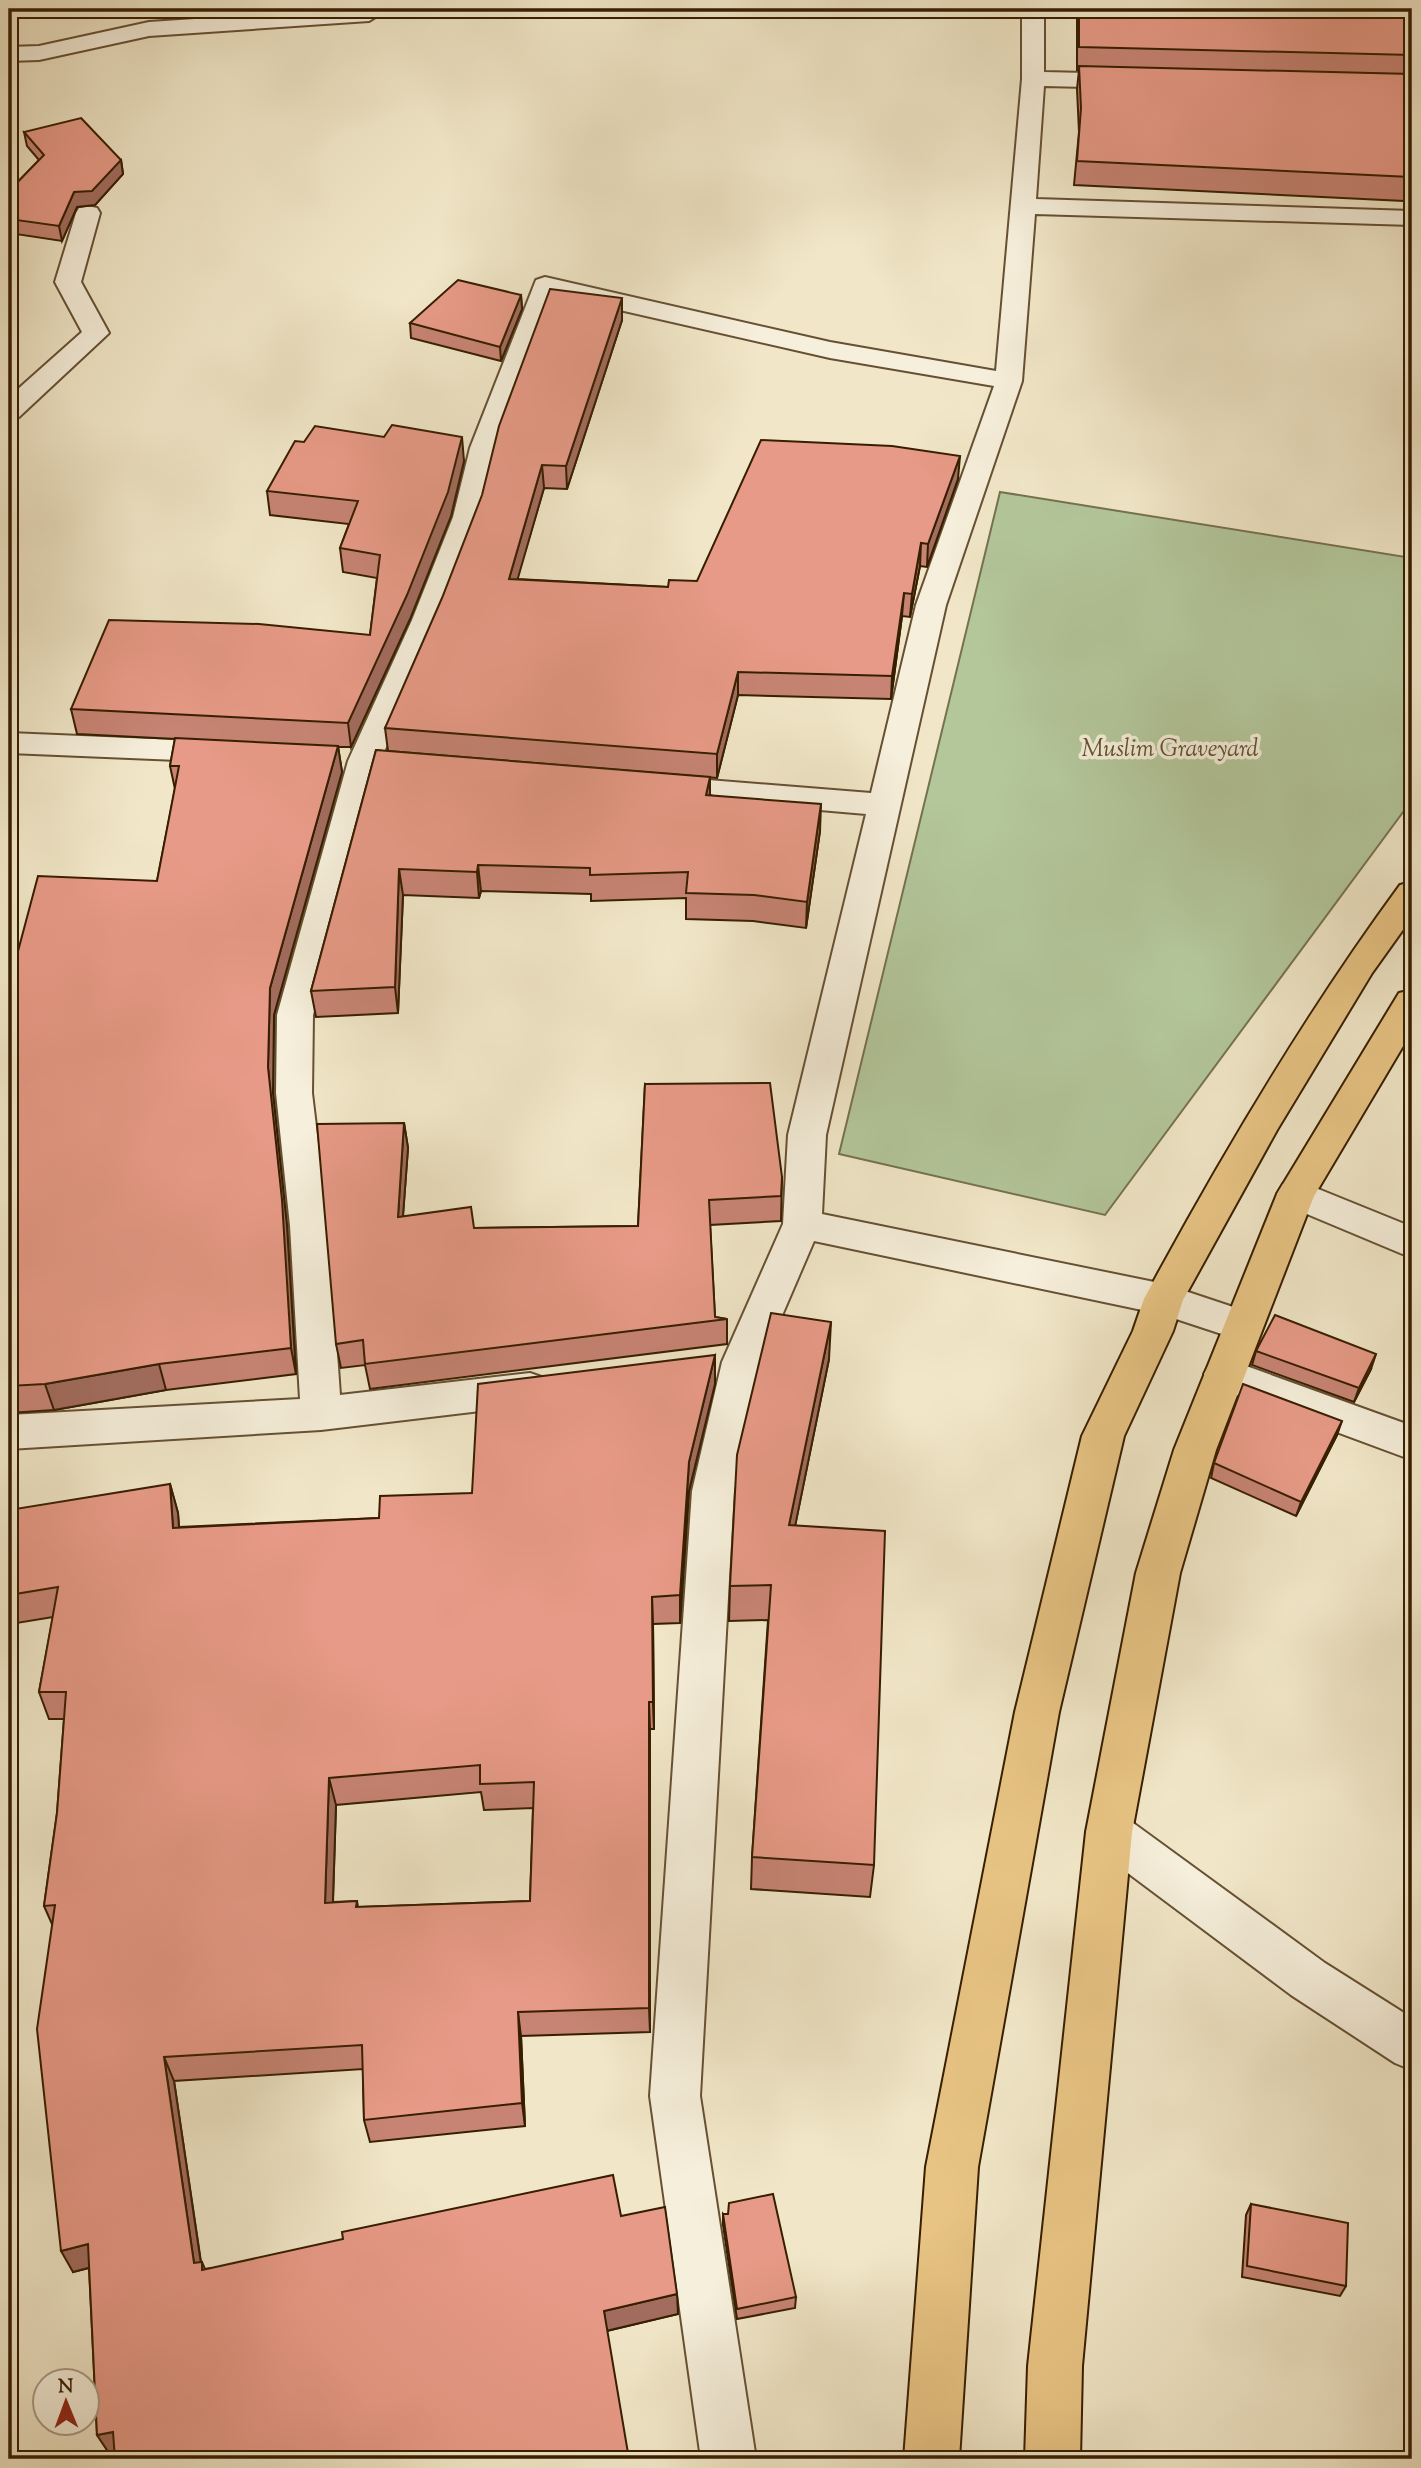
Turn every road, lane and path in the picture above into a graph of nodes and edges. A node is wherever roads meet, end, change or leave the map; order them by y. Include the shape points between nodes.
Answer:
1 (377, 9) edge
2 (1033, 9) edge
3 (9, 54) edge
4 (1032, 79) junction
5 (1155, 82) edge
6 (1023, 206) junction
7 (88, 213) dead end
8 (1412, 218) edge
9 (1009, 381) junction
10 (9, 411) edge
11 (9, 743) edge
12 (257, 754) edge
13 (624, 783) edge
14 (884, 805) junction
15 (1412, 893) edge
16 (1412, 1002) edge
17 (1296, 1194) junction
18 (802, 1224) junction
19 (1412, 1243) edge
20 (1164, 1299) junction
21 (1243, 1326) junction
22 (742, 1362) junction
23 (702, 1367) edge
24 (1224, 1374) junction
25 (568, 1384) edge
26 (321, 1414) junction
27 (9, 1432) edge
28 (1412, 1443) edge
29 (1109, 1832) junction
30 (1412, 2046) edge
31 (728, 2459) edge
32 (932, 2459) edge
33 (1052, 2459) edge

1 - 3 street via 369,14 149,29 39,53
2 - 4 street
4 - 5 street
4 - 6 street
6 - 8 street
6 - 9 street
7 - 10 street via 68,282 96,333
9 - 14 street via 931,605
9 - 26 street via 830,349 545,285 484,448 467,517 364,761 295,1015 294,1093 309,1226
11 - 12 street
13 - 14 street
14 - 18 street via 807,1135
15 - 20 highway via 1360,965 1262,1124
16 - 17 highway
17 - 19 street
17 - 21 highway
18 - 20 street
18 - 22 street
20 - 21 street
20 - 32 highway via 1103,1436 1037,1712 951,2166
21 - 24 highway
22 - 23 street
22 - 31 street via 713,1490 674,2096
24 - 28 street
24 - 29 highway via 1195,1450 1158,1573
25 - 26 street
26 - 27 street
29 - 30 street via 1308,1979
29 - 33 highway via 1055,2366

